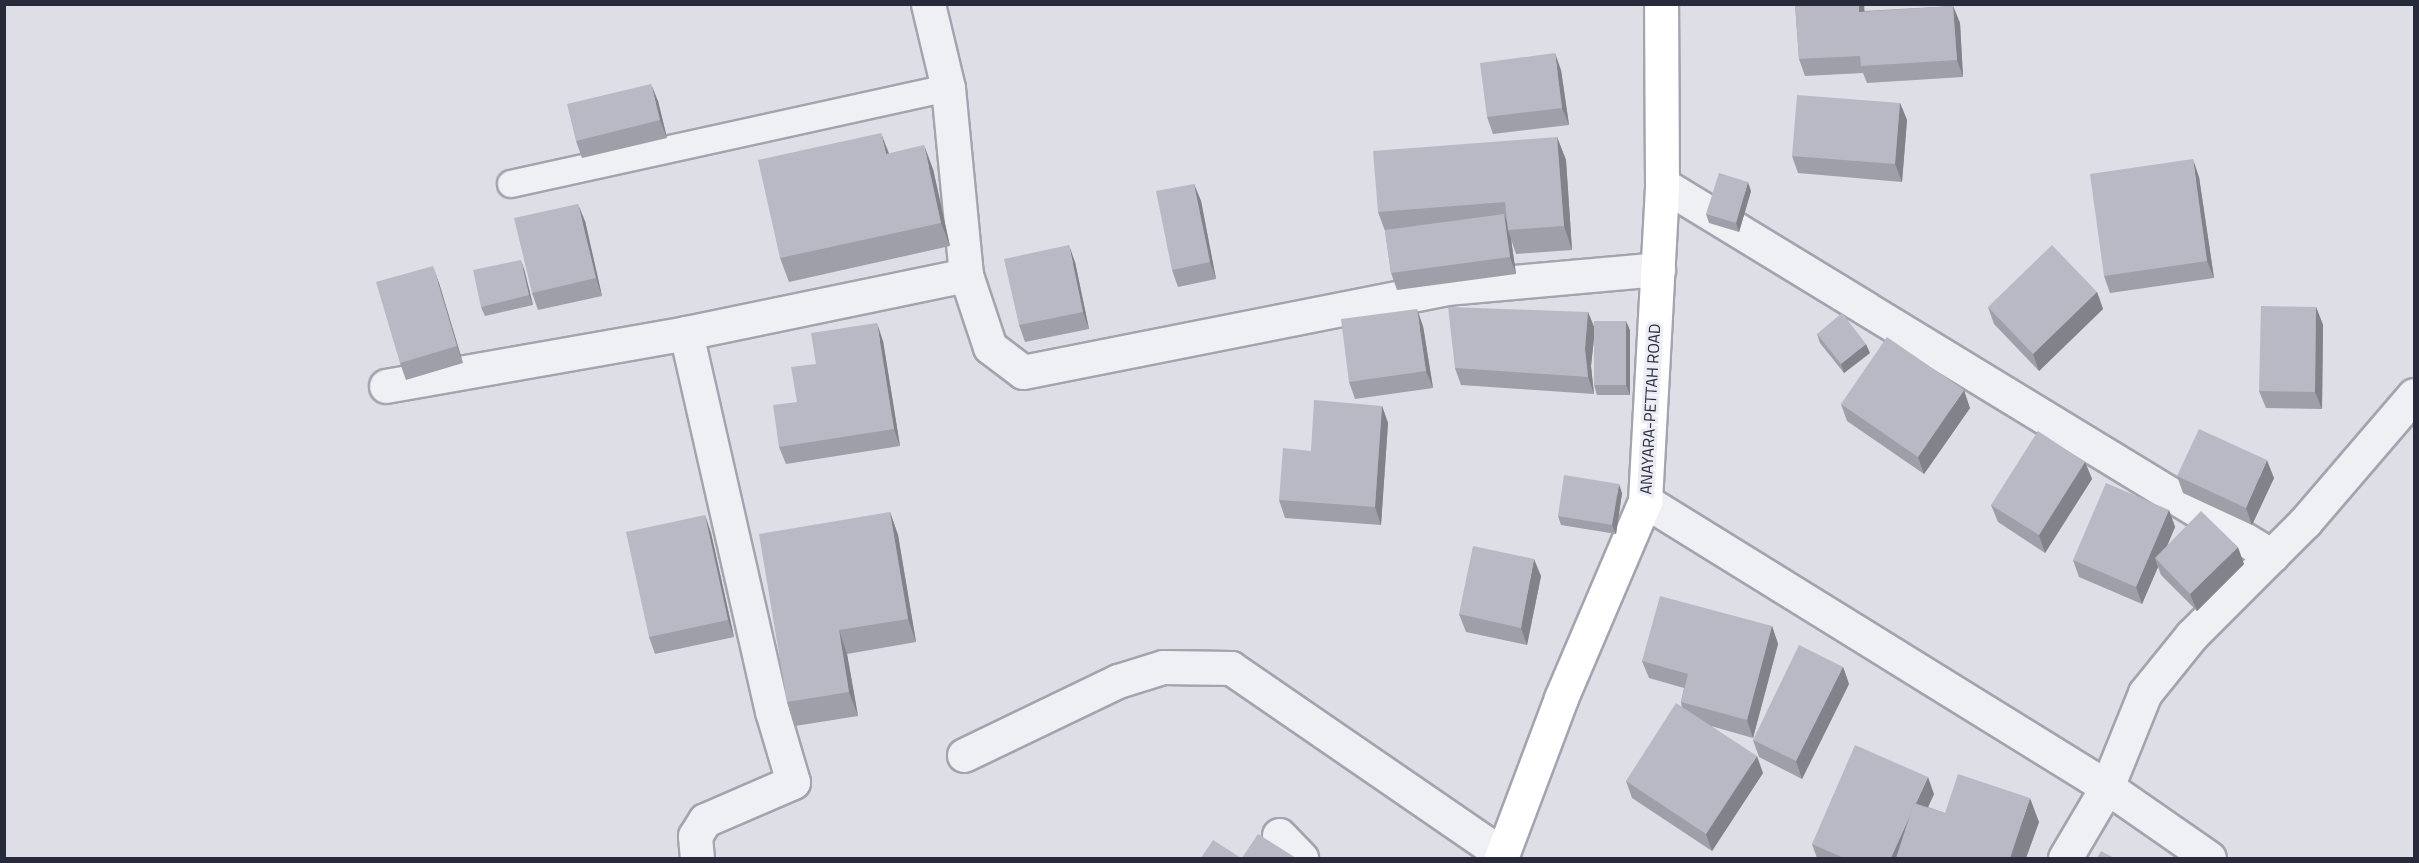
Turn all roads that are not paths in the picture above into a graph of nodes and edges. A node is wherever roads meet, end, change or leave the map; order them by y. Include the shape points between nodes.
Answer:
1 (927, 4) edge
2 (1661, 4) edge
3 (948, 88) junction
4 (512, 184) dead end
5 (1662, 184) junction
6 (1658, 268) junction
7 (966, 275) junction
8 (686, 333) junction
9 (386, 386) dead end
10 (2415, 395) edge
11 (1645, 501) junction
12 (2272, 556) junction
13 (964, 755) dead end
14 (2107, 787) junction
15 (1502, 856) edge
16 (696, 858) edge
17 (2065, 858) edge
18 (2209, 858) edge

1 - 3 street
2 - 5 main road, ANAYARA-PETTAH ROAD
3 - 4 lane
3 - 7 street
5 - 6 main road, ANAYARA-PETTAH ROAD
5 - 12 street
6 - 7 street via 1446,288 1023,372 990,347
6 - 11 main road, ANAYARA-PETTAH ROAD
7 - 8 street
8 - 9 street
8 - 16 street via 772,711 793,782 705,820 695,836
10 - 12 street
11 - 14 street
11 - 15 main road, ANAYARA-PETTAH ROAD via 1561,698
12 - 14 street via 2192,635 2145,693
13 - 15 street via 1118,681 1163,667 1231,668
14 - 17 street
14 - 18 street

